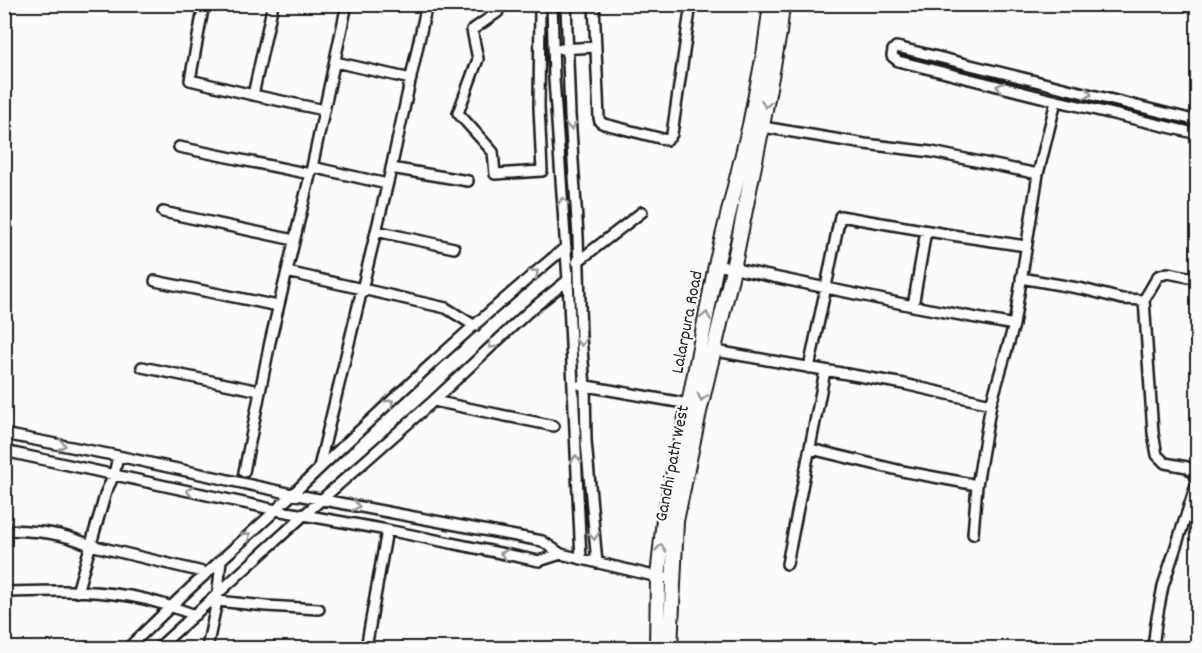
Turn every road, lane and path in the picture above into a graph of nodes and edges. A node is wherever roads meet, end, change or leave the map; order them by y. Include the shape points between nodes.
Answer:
1 (204, 4) edge
2 (273, 4) edge
3 (347, 4) edge
4 (427, 4) edge
5 (499, 4) edge
6 (540, 4) edge
7 (552, 4) edge
8 (566, 4) edge
9 (594, 4) edge
10 (692, 4) edge
11 (771, 4) edge
12 (782, 4) edge
13 (595, 47) junction
14 (568, 48) junction
15 (553, 49) junction
16 (335, 62) junction
17 (411, 79) junction
18 (1050, 84) junction
19 (1068, 89) junction
20 (253, 95) junction
21 (569, 95) junction
22 (1045, 98) junction
23 (555, 101) junction
24 (1060, 102) junction
25 (539, 107) junction
26 (1142, 107) junction
27 (324, 110) junction
28 (1180, 116) junction
29 (1138, 120) junction
30 (1197, 121) edge
31 (756, 125) junction
32 (1177, 129) junction
33 (1197, 134) edge
34 (179, 147) dead end
35 (391, 168) junction
36 (311, 171) junction
37 (574, 173) junction
38 (1038, 174) junction
39 (561, 175) junction
40 (468, 182) dead end
41 (387, 184) junction
42 (163, 212) dead end
43 (642, 212) dead end
44 (376, 231) junction
45 (926, 231) junction
46 (294, 240) junction
47 (1026, 246) junction
48 (566, 247) junction
49 (454, 248) dead end
50 (579, 260) junction
51 (716, 265) junction
52 (568, 269) junction
53 (733, 269) junction
54 (286, 272) junction
55 (1021, 278) junction
56 (1197, 279) edge
57 (568, 280) junction
58 (154, 281) dead end
59 (826, 287) junction
60 (362, 289) junction
61 (1144, 300) junction
62 (278, 306) junction
63 (913, 306) junction
64 (1014, 325) junction
65 (475, 326) junction
66 (707, 349) junction
67 (142, 367) dead end
68 (808, 368) junction
69 (825, 371) junction
70 (573, 383) junction
71 (585, 386) junction
72 (260, 391) junction
73 (434, 401) junction
74 (689, 404) junction
75 (991, 404) junction
76 (554, 426) dead end
77 (4, 434) edge
78 (811, 449) junction
79 (4, 451) edge
80 (118, 456) junction
81 (320, 467) junction
82 (244, 472) dead end
83 (114, 475) junction
84 (1197, 478) edge
85 (977, 484) junction
86 (292, 494) junction
87 (322, 500) junction
88 (276, 510) junction
89 (304, 515) junction
90 (4, 530) edge
91 (387, 530) junction
92 (973, 534) dead end
93 (90, 545) junction
94 (561, 554) junction
95 (581, 559) junction
96 (221, 560) junction
97 (597, 563) junction
98 (788, 564) dead end
99 (207, 573) junction
100 (658, 577) junction
101 (673, 578) junction
102 (4, 592) edge
103 (76, 592) junction
104 (217, 597) junction
105 (171, 606) junction
106 (319, 609) dead end
107 (195, 615) junction
108 (174, 634) junction
109 (129, 648) edge
110 (158, 648) edge
111 (171, 648) edge
112 (207, 648) edge
113 (366, 648) edge
114 (657, 648) edge
115 (670, 648) edge
116 (1153, 648) edge

1 - 20 street via 190,80
2 - 20 street
3 - 16 street
4 - 17 street
5 - 25 street via 498,12 472,30 478,59 458,113 493,152 495,174 542,171
6 - 25 street
7 - 15 street
8 - 14 street
9 - 13 street
10 - 13 street via 672,134 667,140 600,122
11 - 31 street, Lalarpura Road
12 -> 31 street, Gandhi path West via 779,33
13 - 14 street
14 - 15 street
14 - 21 street
15 - 23 street
16 - 17 street
16 - 27 street
17 - 35 street
18 - 19 street
18 - 22 street
22 -> 18 street via 895,60 893,50 899,47
19 - 24 street
19 -> 26 street
20 - 27 street
21 - 23 street
21 -> 37 street
22 - 24 street
23 - 25 street
23 - 39 street
24 - 29 street
24 - 38 street
26 - 28 street
26 - 29 street
27 - 36 street
28 - 30 street
28 - 32 street
29 - 32 street
31 - 38 street via 932,152
31 - 51 street, Lalarpura Road
31 - 53 street, Gandhi path West
32 - 33 street
34 - 36 street
35 - 40 street
35 - 41 street
36 - 41 street
36 - 46 street
37 - 39 street
37 - 50 street
38 - 47 street
48 -> 39 street
41 - 44 street
42 - 46 street
43 - 50 street
44 - 49 street
44 - 60 street
45 - 47 street
45 - 59 street via 840,216
45 - 63 street
46 - 54 street
47 - 55 street
48 - 52 street
65 -> 48 street
50 - 52 street
50 -> 71 street
51 - 53 street
66 -> 51 street, Lalarpura Road
52 - 57 street
53 - 59 street
53 - 66 street, Gandhi path West
54 - 60 street
54 - 62 street
55 - 61 street
55 - 64 street
56 - 61 street via 1168,273 1158,276
57 - 70 street
57 -> 73 street via 528,312
58 - 62 street
59 - 63 street
59 - 68 street
60 - 65 street via 446,308
60 - 81 street
61 - 84 street via 1156,455 1165,463 1188,467
62 - 72 street
63 - 64 street
64 - 75 street
81 -> 65 street
66 - 68 street
66 - 74 street, Lalarpura Road
66 -> 101 street, Gandhi path West via 676,521
67 - 72 street
68 - 69 street
69 - 75 street
69 - 78 street
70 - 71 street
95 -> 70 street
71 - 74 street
71 -> 97 street
72 - 82 street
73 - 76 street
73 - 87 street
100 -> 74 street, Lalarpura Road via 664,519
75 - 85 street
77 -> 80 street
78 - 85 street
78 - 98 street
79 - 83 street
80 - 83 street
80 - 86 street
81 - 86 street
88 -> 83 street
83 - 93 street
84 - 116 street via 1163,586
85 - 92 street
86 - 87 street
86 - 88 street
87 - 89 street
87 -> 94 street via 542,542
88 - 89 street
96 -> 88 street
89 - 91 street
89 - 104 street
90 - 93 street via 46,531
94 -> 91 street via 540,561
91 - 113 street
93 - 99 street
93 - 103 street
94 - 95 street
95 - 97 street
96 - 99 street
96 - 104 street
97 - 100 street
99 - 105 street
100 - 101 street
100 - 114 street, Lalarpura Road
101 - 115 street, Gandhi path West
102 - 103 street
103 - 105 street via 121,594
104 - 106 street via 266,606
104 - 107 street
104 - 112 street
105 - 107 street
105 - 109 street
107 - 108 street
108 - 110 street
108 - 111 street

